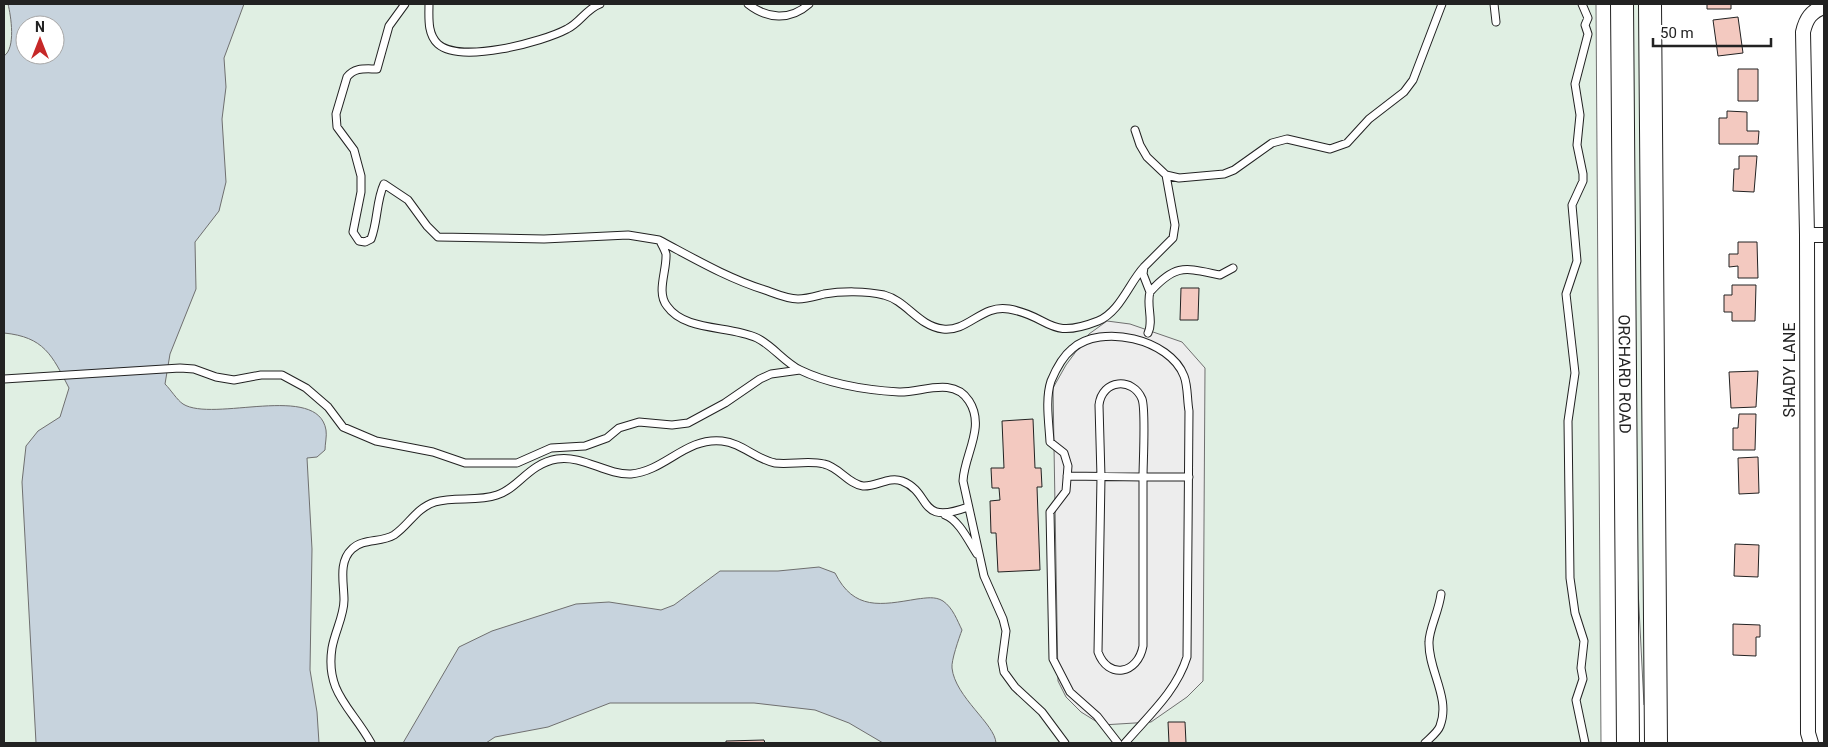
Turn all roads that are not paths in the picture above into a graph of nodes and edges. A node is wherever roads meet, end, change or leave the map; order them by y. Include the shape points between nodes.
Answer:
1 (405, 4) edge
2 (430, 4) edge
3 (600, 4) edge
4 (748, 4) edge
5 (809, 4) edge
6 (1442, 4) edge
7 (1494, 4) edge
8 (1582, 4) edge
9 (1622, 4) edge
10 (1650, 4) edge
11 (1824, 7) edge
12 (1496, 22) dead end
13 (1135, 130) dead end
14 (1166, 175) junction
15 (1807, 235) junction
16 (1824, 235) edge
17 (659, 240) junction
18 (1144, 267) junction
19 (1233, 268) dead end
20 (1150, 292) junction
21 (1148, 333) dead end
22 (800, 370) junction
23 (4, 379) edge
24 (1067, 476) junction
25 (1101, 477) junction
26 (1143, 477) junction
27 (1188, 477) junction
28 (968, 507) junction
29 (937, 512) junction
30 (984, 576) junction
31 (1440, 594) dead end
32 (371, 743) edge
33 (1065, 743) edge
34 (1118, 743) edge
35 (1125, 743) edge
36 (1425, 743) edge
37 (1586, 743) edge
38 (1628, 743) edge
39 (1656, 743) edge
40 (1811, 743) edge

1 - 17 lane via 389,26 377,69 351,72 337,108 338,127 354,150 361,176 353,232 359,241 371,239 384,184 408,200 438,237 544,240 628,235
2 - 3 lane via 430,32 439,45 473,53 549,37 570,28 591,7
4 - 5 lane via 758,12 777,17 800,12
6 - 14 lane via 1413,80 1347,143 1330,149 1287,139 1272,143 1224,174 1179,178
7 - 12 lane
8 - 37 lane via 1588,18 1588,34 1575,84 1580,110 1577,142 1582,181 1572,205 1577,261 1566,294 1575,373 1568,421 1570,578 1584,641 1583,679 1576,700
9 - 38 main road, ORCHARD ROAD
10 - 39 main road, ORCHARD ROAD
11 - 15 street, SHADY LANE via 1811,14 1803,32
13 - 14 lane via 1147,157
14 - 18 lane via 1175,232 1167,245
15 - 16 street
15 - 40 street, SHADY LANE via 1808,733
17 - 18 lane via 731,279 785,297 885,295 897,300 924,323 943,329 954,329 993,308 1014,310 1060,330 1069,330 1113,311
17 - 22 lane via 666,252 662,291 665,305 672,312 685,321 758,338
18 - 20 lane via 1143,274
19 - 20 lane via 1220,275 1195,268 1171,272
20 - 21 lane
22 - 23 lane via 760,379 725,404 688,423 639,422 618,428 607,438 585,446 551,448 517,464 465,463 433,452 376,441 343,427 328,407 306,388 282,375 234,380 180,368
22 - 28 lane via 847,386 901,392 939,386 960,393 969,400 975,412 976,431 964,467
24 - 25 lane
24 - 27 lane via 1064,453 1050,442 1051,382 1060,361 1073,347 1095,338 1121,337 1142,340 1165,351 1184,376 1189,410
24 - 34 lane via 1066,491 1050,512 1053,659 1070,692 1097,716
25 - 26 lane
25 - 26 lane via 1100,394 1106,388 1126,385 1135,389 1142,400
25 - 26 lane via 1098,652 1108,668 1117,670 1125,670 1135,664 1143,646
26 - 27 lane
27 - 35 lane via 1187,657 1182,675
28 - 29 lane via 954,514
28 - 30 lane
29 - 30 lane via 950,517 960,529 977,555
29 - 32 lane via 900,480 863,486 824,464 768,461 736,444 722,441 694,444 650,470 629,474 574,458 556,459 539,464 501,494 484,499 443,500 426,506 396,534 360,543 344,560 344,607 332,647 331,669 335,690
30 - 33 lane via 1004,625 1004,672 1042,712
31 - 36 lane via 1429,650 1442,717 1440,726

